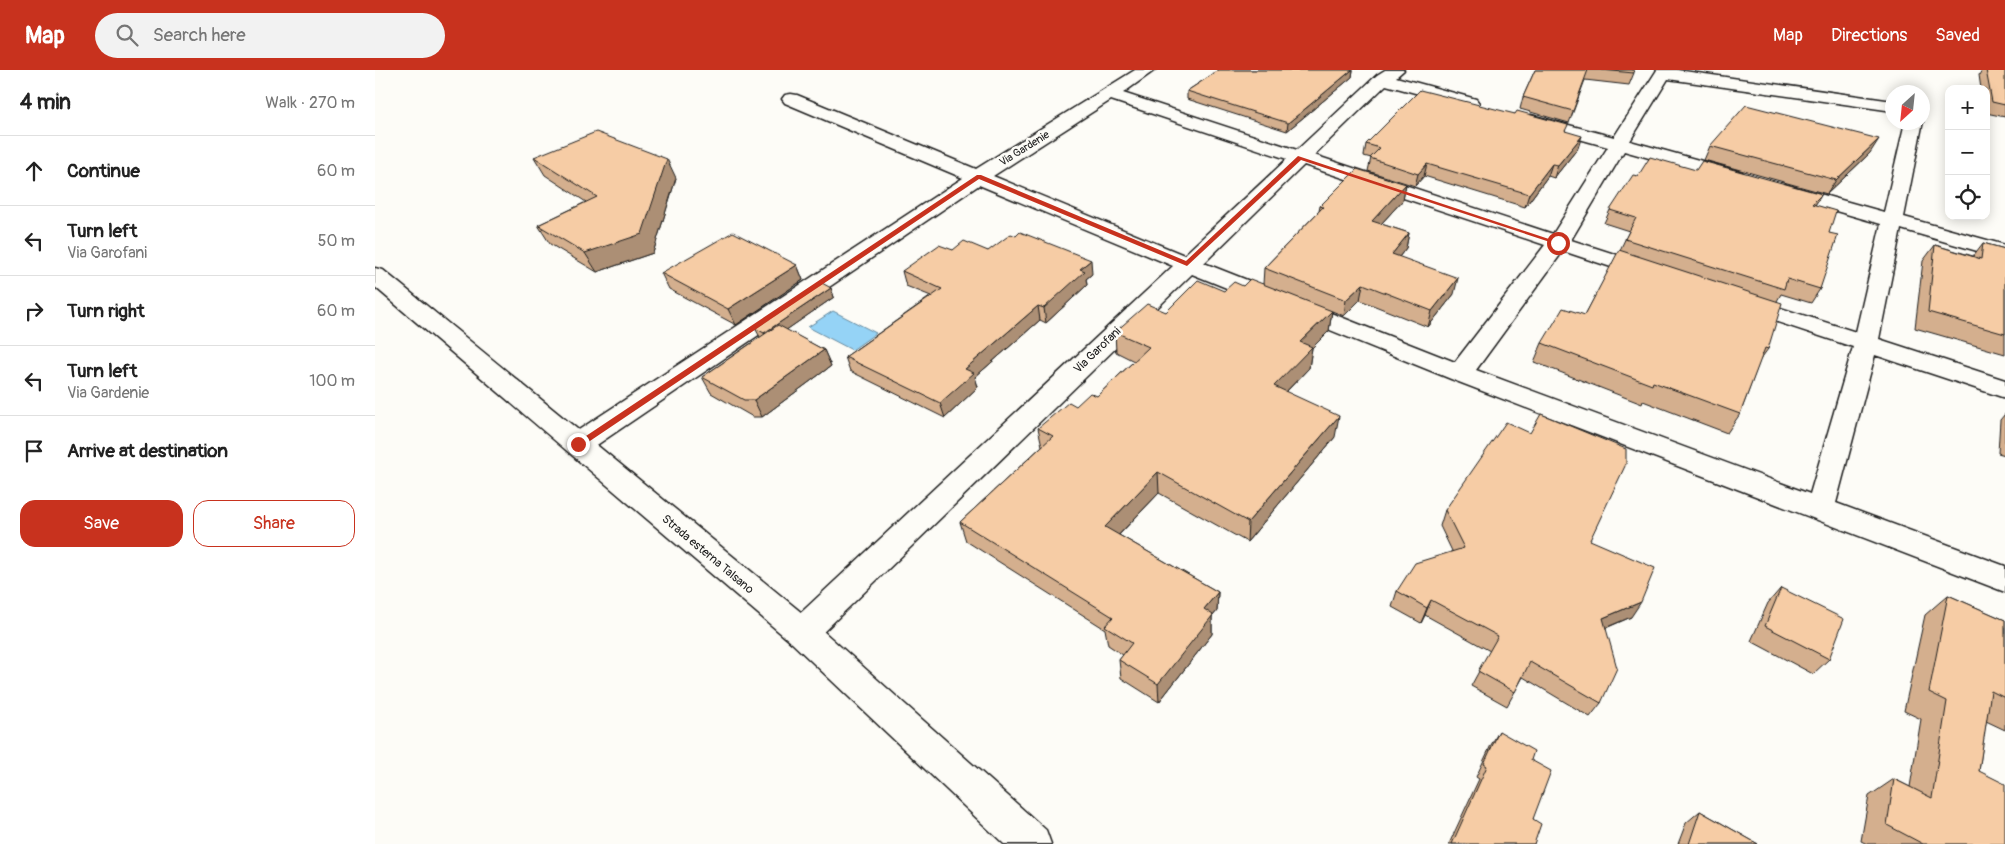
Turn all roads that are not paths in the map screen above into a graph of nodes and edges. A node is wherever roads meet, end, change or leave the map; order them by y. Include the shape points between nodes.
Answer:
1 (1147, 70) edge
2 (1389, 74) edge
3 (1109, 94) junction
4 (791, 100) dead end
5 (1885, 105) edge
6 (1486, 108) edge
7 (1514, 115) edge
8 (1912, 130) edge
9 (1617, 144) junction
10 (1300, 157) junction
11 (979, 176) junction
12 (1750, 180) edge
13 (1769, 186) edge
14 (1893, 220) junction
15 (1558, 243) junction
16 (2005, 252) edge
17 (1187, 264) junction
18 (375, 275) edge
19 (1670, 279) edge
20 (1726, 298) edge
21 (1865, 343) junction
22 (1460, 373) junction
23 (2005, 389) edge
24 (578, 444) junction
25 (1820, 510) junction
26 (2005, 579) edge
27 (801, 632) junction
28 (1032, 844) edge

1 - 3 street, Via Gardenie
2 - 6 street
2 - 10 street, Via Garofani
3 - 10 street
3 - 11 street, Via Gardenie
4 - 11 street
5 - 9 street via 1663,73
7 - 9 street
8 - 14 street
9 - 12 street
9 - 15 street
10 - 15 street
10 - 17 street, Via Garofani
11 - 17 street
11 - 24 street, Via Gardenie
13 - 14 street
14 - 16 street
14 - 21 street
15 - 19 street
15 - 22 street
17 - 22 street
17 - 27 street, Via Garofani
18 - 24 street, Strada esterna Talsano
20 - 21 street
21 - 23 street
21 - 25 street
22 - 25 street
24 - 27 street, Strada esterna Talsano
25 - 26 street
27 - 28 street, Strada esterna Talsano

